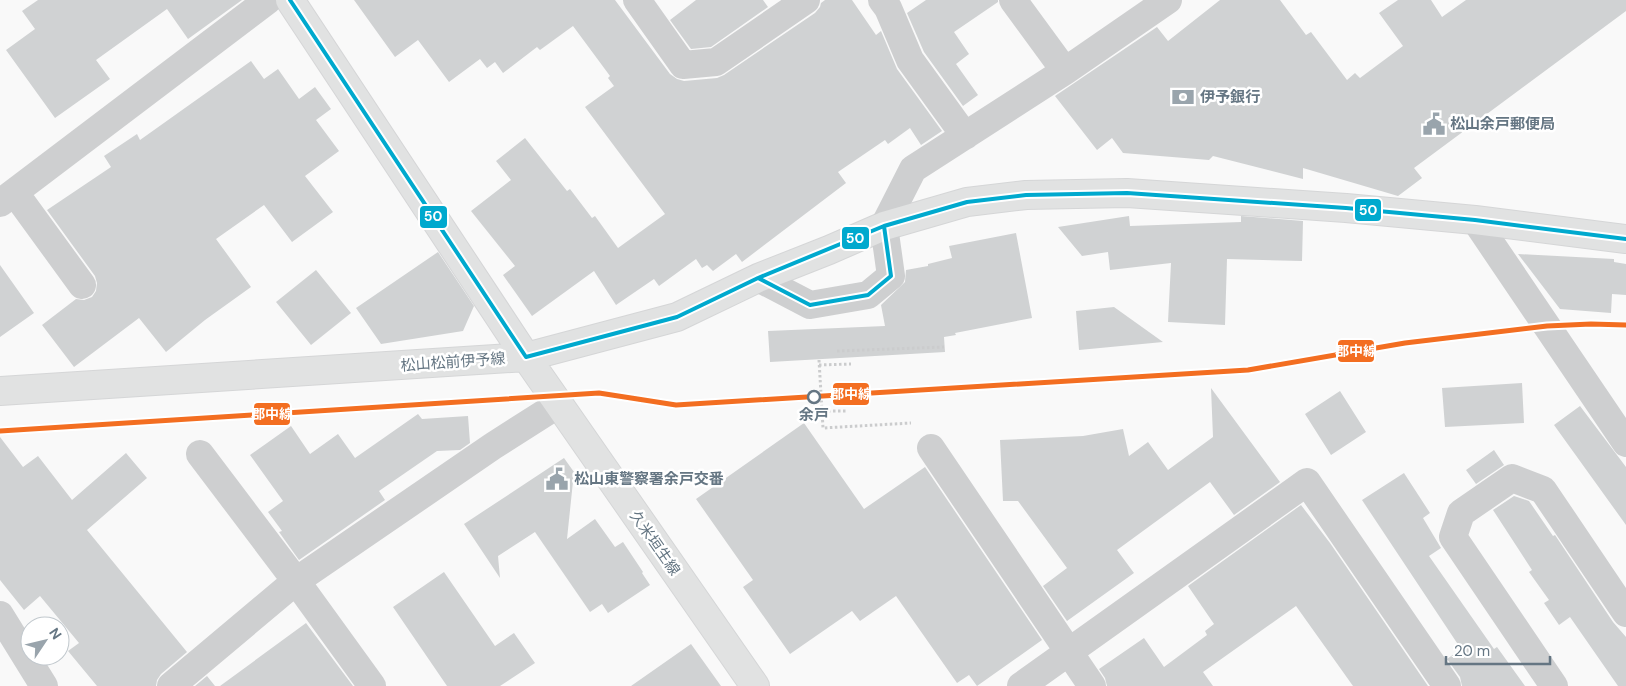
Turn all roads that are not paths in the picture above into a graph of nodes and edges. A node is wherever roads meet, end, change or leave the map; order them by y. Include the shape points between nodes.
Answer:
1 (268, 0) edge
2 (290, 0) edge
3 (637, 0) edge
4 (806, 0) edge
5 (882, 0) edge
6 (1013, 0) edge
7 (1168, 0) edge
8 (1064, 71) junction
9 (965, 136) junction
10 (8, 198) edge
11 (1476, 220) junction
12 (884, 226) junction
13 (1626, 239) edge
14 (758, 278) junction
15 (82, 285) dead end
16 (526, 357) junction
17 (0, 392) edge
18 (559, 404) junction
19 (1626, 444) edge
20 (931, 448) dead end
21 (200, 454) dead end
22 (296, 581) junction
23 (1626, 613) edge
24 (0, 615) edge
25 (1069, 652) junction
26 (44, 686) edge
27 (171, 686) edge
28 (372, 686) edge
29 (755, 686) edge
30 (1021, 686) edge
31 (1092, 686) edge
32 (1447, 686) edge
33 (1554, 686) edge

1 - 10 street
2 - 16 main road, 久米垣生線
3 - 4 street via 683,65 716,62
5 - 9 street via 910,60
6 - 8 street
7 - 8 street
8 - 9 street
9 - 12 street via 913,169
10 - 15 street
11 - 12 main road, 松山松前伊予線 via 1127,193 1026,195 967,202
11 - 13 main road, 松山松前伊予線
11 - 19 street
12 - 14 main road, 松山松前伊予線
12 - 14 street via 892,276 868,295 810,305
14 - 16 main road, 松山松前伊予線 via 677,317
16 - 17 main road, 松山松前伊予線
16 - 18 main road, 久米垣生線
18 - 22 street
18 - 29 main road, 久米垣生線
20 - 25 street
21 - 22 street
22 - 27 street
22 - 28 street
23 - 33 street via 1543,490 1512,478 1461,513 1453,537
24 - 26 street
25 - 30 street
25 - 31 street
25 - 32 street via 1307,482

